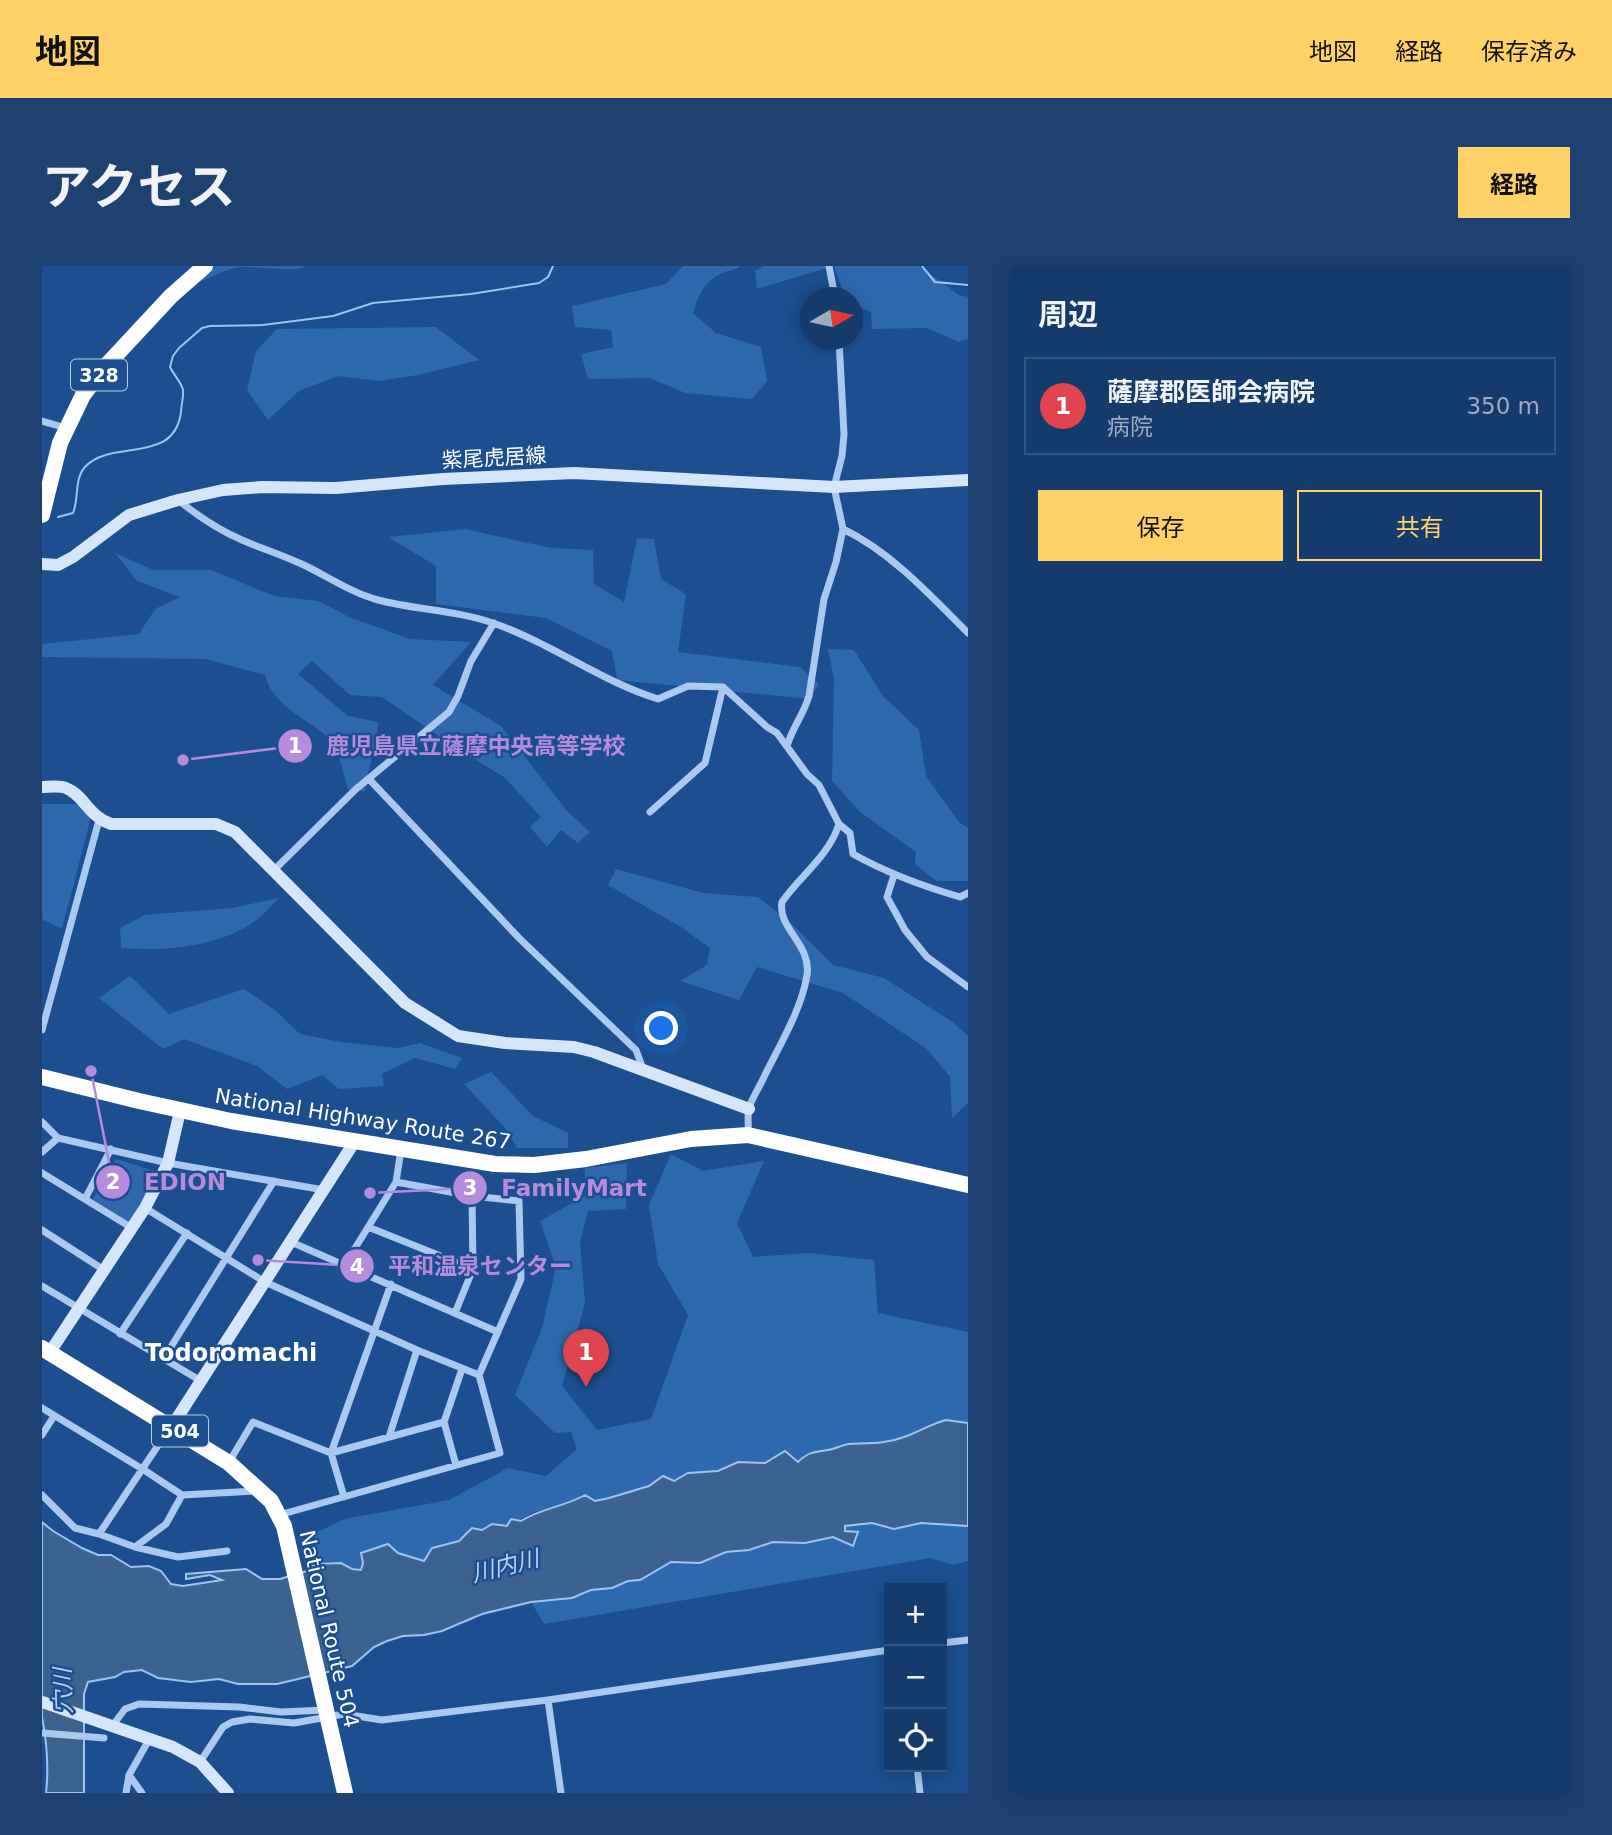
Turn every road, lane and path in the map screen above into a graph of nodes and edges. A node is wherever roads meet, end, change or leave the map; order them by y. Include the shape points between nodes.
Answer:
1 (205, 266) edge
2 (829, 266) edge
3 (833, 287) edge
4 (840, 350) edge
5 (42, 421) edge
6 (66, 428) junction
7 (968, 480) edge
8 (834, 487) junction
9 (178, 500) junction
10 (42, 515) edge
11 (843, 529) junction
12 (42, 564) edge
13 (494, 623) junction
14 (968, 633) edge
15 (723, 687) junction
16 (788, 746) junction
17 (369, 779) junction
18 (42, 788) edge
19 (650, 812) dead end
20 (99, 820) junction
21 (839, 824) junction
22 (274, 871) junction
23 (894, 875) junction
24 (968, 893) edge
25 (968, 987) edge
26 (42, 1030) edge
27 (643, 1070) junction
28 (42, 1076) edge
29 (749, 1109) junction
30 (180, 1111) junction
31 (42, 1122) edge
32 (748, 1135) junction
33 (58, 1138) junction
34 (355, 1142) junction
35 (111, 1149) junction
36 (401, 1149) junction
37 (42, 1152) edge
38 (168, 1163) junction
39 (42, 1173) edge
40 (274, 1181) junction
41 (397, 1182) junction
42 (968, 1185) edge
43 (325, 1190) junction
44 (472, 1196) junction
45 (85, 1199) junction
46 (145, 1208) junction
47 (368, 1227) junction
48 (132, 1228) junction
49 (42, 1230) edge
50 (187, 1233) junction
51 (291, 1242) junction
52 (226, 1259) junction
53 (344, 1266) junction
54 (473, 1269) junction
55 (104, 1270) junction
56 (265, 1282) junction
57 (391, 1284) junction
58 (42, 1286) edge
59 (78, 1309) junction
60 (455, 1313) junction
61 (375, 1330) junction
62 (498, 1332) junction
63 (120, 1334) junction
64 (417, 1350) junction
65 (46, 1353) edge
66 (164, 1358) junction
67 (462, 1369) junction
68 (480, 1375) junction
69 (201, 1381) junction
70 (42, 1408) edge
71 (54, 1416) junction
72 (444, 1422) junction
73 (172, 1426) junction
74 (42, 1435) edge
75 (389, 1437) junction
76 (331, 1452) junction
77 (229, 1463) junction
78 (456, 1465) junction
79 (144, 1469) junction
80 (262, 1491) junction
81 (42, 1495) edge
82 (182, 1495) junction
83 (344, 1497) junction
84 (279, 1515) junction
85 (99, 1534) junction
86 (135, 1548) junction
87 (228, 1551) dead end
88 (968, 1640) edge
89 (947, 1642) edge
90 (884, 1651) edge
91 (548, 1700) junction
92 (42, 1702) edge
93 (325, 1709) junction
94 (114, 1726) junction
95 (42, 1733) edge
96 (104, 1738) dead end
97 (150, 1738) junction
98 (200, 1762) junction
99 (918, 1772) edge
100 (129, 1775) junction
101 (126, 1793) edge
102 (142, 1793) edge
103 (228, 1793) edge
104 (345, 1793) edge
105 (561, 1793) edge
106 (920, 1793) edge

1 - 6 highway, 328 via 103,369
2 - 3 street
4 - 8 street via 844,433
5 - 6 street
6 - 10 highway, 328
7 - 8 street, 紫尾虎居線
8 - 9 street, 紫尾虎居線 via 574,473 336,488 262,487
8 - 11 street
9 - 12 street, 紫尾虎居線 via 129,515 58,565
9 - 13 street via 213,525 375,599
11 - 14 street via 874,546
11 - 16 street via 824,599 809,696
13 - 15 street via 632,691 658,699 688,686
13 - 17 street via 449,712
15 - 16 street
15 - 19 street via 705,764
16 - 21 street via 827,796
17 - 22 street
17 - 27 street via 519,938 636,1050
18 - 20 street via 66,788
20 - 22 street via 111,824 216,824 235,832
20 - 26 street
21 - 23 street via 850,833 853,854
21 - 29 street via 821,858 782,902 790,931 807,957 807,977
22 - 27 street via 405,1003 458,1036 573,1047
23 - 24 street via 960,897
23 - 25 street via 887,897 905,930 928,957
27 - 29 street
28 - 30 highway, National Highway Route 267
29 - 32 street
30 - 34 highway, National Highway Route 267
30 - 38 street
31 - 33 street
32 - 36 highway, National Highway Route 267 via 691,1139 534,1165 495,1164
32 - 42 highway, National Highway Route 267
33 - 35 street
33 - 37 street
34 - 36 highway, National Highway Route 267
34 - 43 street
35 - 38 street
35 - 45 street
36 - 41 street
38 - 40 street
38 - 46 street
39 - 45 street
40 - 43 street
40 - 52 street
41 - 44 street
41 - 47 street
43 - 51 street
44 - 54 street
44 - 62 street via 519,1200 522,1279
45 - 48 street
46 - 48 street
46 - 50 street
47 - 53 street
47 - 54 street
48 - 55 street
49 - 55 street
50 - 52 street
50 - 63 street
51 - 53 street
51 - 56 street
52 - 56 street
52 - 66 street
53 - 57 street
54 - 60 street
55 - 59 street
56 - 61 street
56 - 69 street
57 - 60 street
57 - 61 street
58 - 59 street
59 - 63 street
59 - 65 street
60 - 62 street
61 - 64 street
61 - 76 street
62 - 68 street
63 - 66 street
64 - 67 street
64 - 75 street
65 - 73 highway, National Route 504 / 504
66 - 69 street
67 - 68 street
67 - 72 street
68 - 78 street via 500,1453
69 - 73 street
70 - 71 street
71 - 74 street
71 - 79 street
72 - 75 street
72 - 78 street
73 - 77 highway, National Route 504 / 504
73 - 79 street
75 - 76 street
76 - 77 street via 253,1422
76 - 83 street
77 - 80 highway, National Route 504 / 504
78 - 83 street
79 - 82 street
79 - 85 street
80 - 82 street
80 - 84 highway, National Route 504 / 504
81 - 85 street via 75,1528
82 - 86 street via 166,1524
83 - 84 street
84 - 93 highway, National Route 504 / 504
85 - 86 street
86 - 87 street via 178,1557
88 - 89 street
90 - 91 street
91 - 93 street via 382,1720
91 - 105 street
92 - 94 street
93 - 94 street via 281,1712 139,1703 125,1709
93 - 98 street via 294,1723 232,1722 223,1727
93 - 104 highway, National Route 504 / 504
94 - 97 street
95 - 96 street
97 - 98 street
97 - 100 street
98 - 103 street
99 - 106 street
100 - 101 street
100 - 102 street

